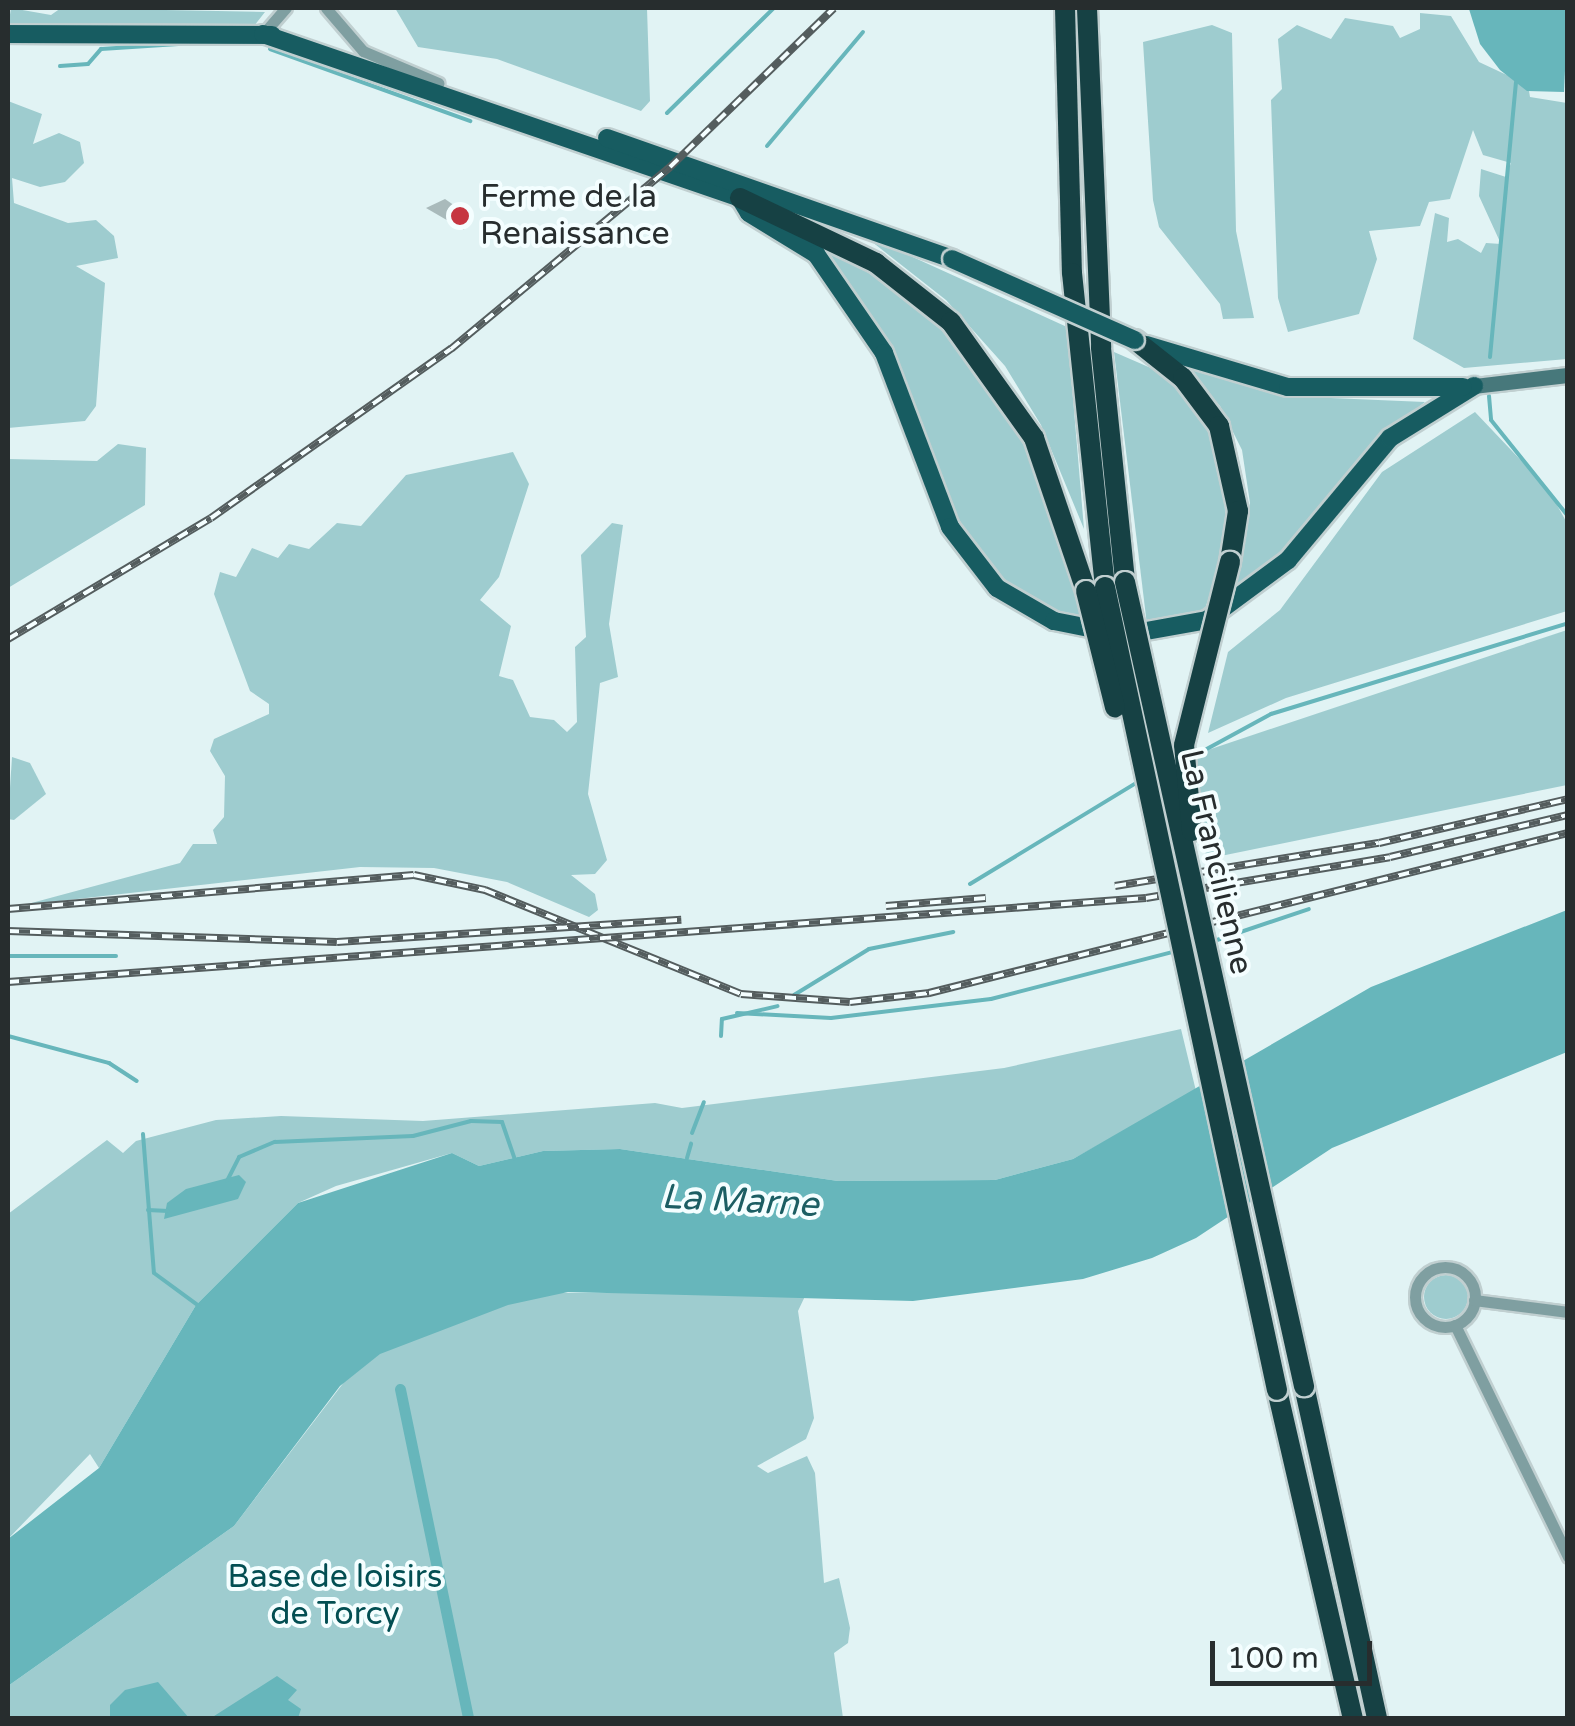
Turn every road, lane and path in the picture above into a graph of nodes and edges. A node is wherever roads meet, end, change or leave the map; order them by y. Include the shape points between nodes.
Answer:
1 (286, 8) edge
2 (326, 8) edge
3 (1064, 8) edge
4 (1086, 8) edge
5 (8, 34) edge
6 (263, 34) junction
7 (438, 83) junction
8 (740, 198) junction
9 (1135, 340) junction
10 (1568, 375) edge
11 (1474, 386) junction
12 (1105, 587) junction
13 (1191, 882) junction
14 (1474, 1300) junction
15 (1568, 1312) edge
16 (1454, 1325) junction
17 (1568, 1556) edge
18 (1352, 1718) edge
19 (1376, 1718) edge

1 - 6 street
2 - 7 street via 363,51
3 - 12 highway, La Francilienne via 1072,273
4 - 12 highway, La Francilienne
5 - 6 main road
6 - 7 main road
6 - 8 main road
7 - 9 main road, bridge via 952,258
8 - 11 main road via 749,213 816,254 861,311 932,488 972,560 1022,605 1087,630 1186,626 1249,595 1288,560 1390,438
8 - 12 highway via 876,263 971,345 1034,438
9 - 11 main road via 1288,387
9 - 13 highway, bridge via 1184,378 1219,426 1238,511 1184,745 1197,856
10 - 11 main road
12 - 13 highway, La Francilienne, bridge
12 - 18 highway, La Francilienne, bridge via 1141,778
13 - 19 highway, La Francilienne, bridge
14 - 15 street
14 - 16 street
14 - 16 street via 1470,1280 1454,1268 1424,1275 1415,1292 1419,1312 1434,1325
16 - 17 street

